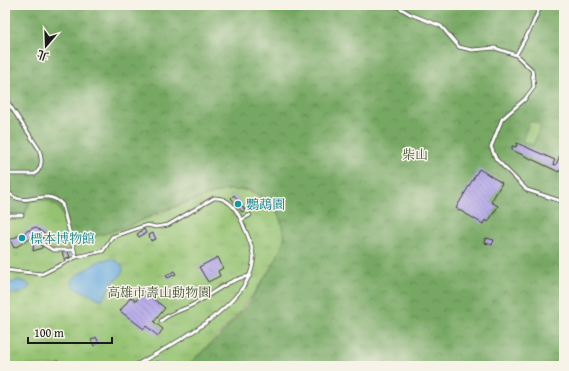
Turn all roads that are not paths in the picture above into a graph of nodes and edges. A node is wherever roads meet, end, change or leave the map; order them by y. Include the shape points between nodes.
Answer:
1 (395, 5) edge
2 (541, 5) edge
3 (516, 55) junction
4 (5, 98) edge
5 (6, 174) edge
6 (564, 202) edge
7 (5, 215) edge
8 (22, 215) dead end
9 (250, 215) dead end
10 (241, 220) junction
11 (42, 244) dead end
12 (74, 250) junction
13 (76, 257) junction
14 (5, 270) edge
15 (250, 276) junction
16 (161, 321) dead end
17 (56, 362) dead end
18 (58, 366) edge
19 (134, 366) edge

1 - 3 lane via 441,26 458,47 472,50 495,48
2 - 3 lane
3 - 6 lane via 532,70 534,87 525,99 502,119 491,147 496,159 527,190
4 - 5 lane via 39,148 41,157 41,166 35,174
5 - 12 lane via 9,193 15,198 20,200 44,196 56,199 62,204
7 - 8 lane
9 - 10 lane
10 - 13 lane via 229,202 214,198 168,225 139,226 112,237 103,251
10 - 15 lane via 254,261
11 - 12 lane via 53,250
12 - 13 lane
13 - 14 lane via 42,274
15 - 16 lane via 238,278 192,306 166,316
15 - 19 lane via 238,294 216,315 158,354
17 - 18 lane

